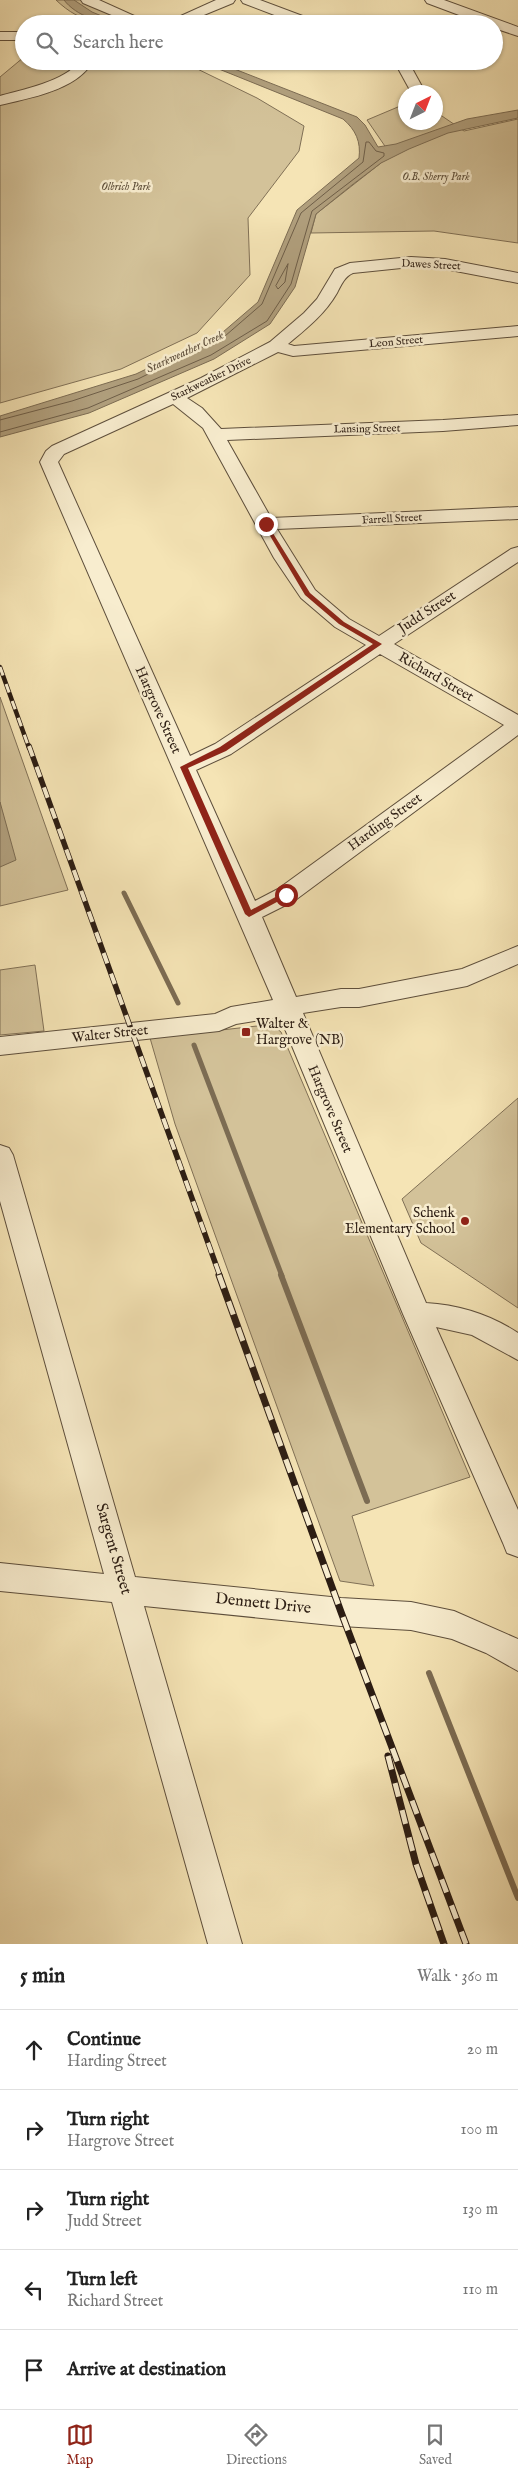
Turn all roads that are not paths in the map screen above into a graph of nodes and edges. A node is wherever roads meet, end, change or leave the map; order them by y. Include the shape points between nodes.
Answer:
1 (88, 0) edge
2 (228, 0) edge
3 (248, 0) edge
4 (432, 0) edge
5 (124, 15) edge
6 (192, 15) edge
7 (287, 15) edge
8 (472, 15) edge
9 (503, 26) edge
10 (518, 32) edge
11 (0, 36) edge
12 (15, 36) edge
13 (503, 36) edge
14 (518, 36) edge
15 (81, 70) edge
16 (406, 70) edge
17 (414, 85) edge
18 (0, 101) edge
19 (344, 270) joint
20 (518, 278) edge
21 (518, 332) edge
22 (276, 346) junction
23 (174, 397) junction
24 (518, 420) edge
25 (217, 435) junction
26 (52, 455) joint
27 (518, 512) edge
28 (266, 524) junction
29 (518, 553) edge
30 (378, 644) junction
31 (518, 724) edge
32 (184, 767) junction
33 (249, 914) junction
34 (518, 954) edge
35 (289, 1013) junction
36 (0, 1046) edge
37 (0, 1155) edge
38 (417, 1314) junction
39 (518, 1348) edge
40 (518, 1543) edge
41 (0, 1577) edge
42 (124, 1589) junction
43 (518, 1656) edge
44 (225, 1944) edge

1 - 5 street
2 - 6 street
3 - 7 street
4 - 8 street
9 - 10 street
11 - 12 street
13 - 14 street
15 - 18 street
16 - 17 street
19 - 20 street, Dawes Street via 368,264 445,264
19 - 22 street, Starkweather Drive via 310,317
21 - 22 street, Leon Street via 293,351
22 - 23 street, Starkweather Drive
23 - 25 street, Richard Street via 196,412
23 - 26 street, Starkweather Drive
24 - 25 street, Lansing Street via 415,428
25 - 28 street, Richard Street
26 - 32 street, Hargrove Street via 49,462
27 - 28 street, Farrell Street
28 - 30 street, Richard Street via 308,594 342,623
29 - 30 street, Judd Street
30 - 31 street, Richard Street
30 - 32 street, Judd Street via 223,749
31 - 33 street, Harding Street via 286,895
32 - 33 street, Hargrove Street
33 - 35 street, Hargrove Street
34 - 35 street, Walter Street via 466,977 359,998 349,1007
35 - 36 street, Walter Street via 234,1026 219,1022
35 - 38 street, Hargrove Street
37 - 42 street, Sargent Street
38 - 39 street via 443,1314 466,1320 494,1331
38 - 40 street, Hargrove Street
41 - 42 street, Dennett Drive
42 - 43 street, Dennett Drive via 418,1617 475,1633
42 - 44 street, Sargent Street

